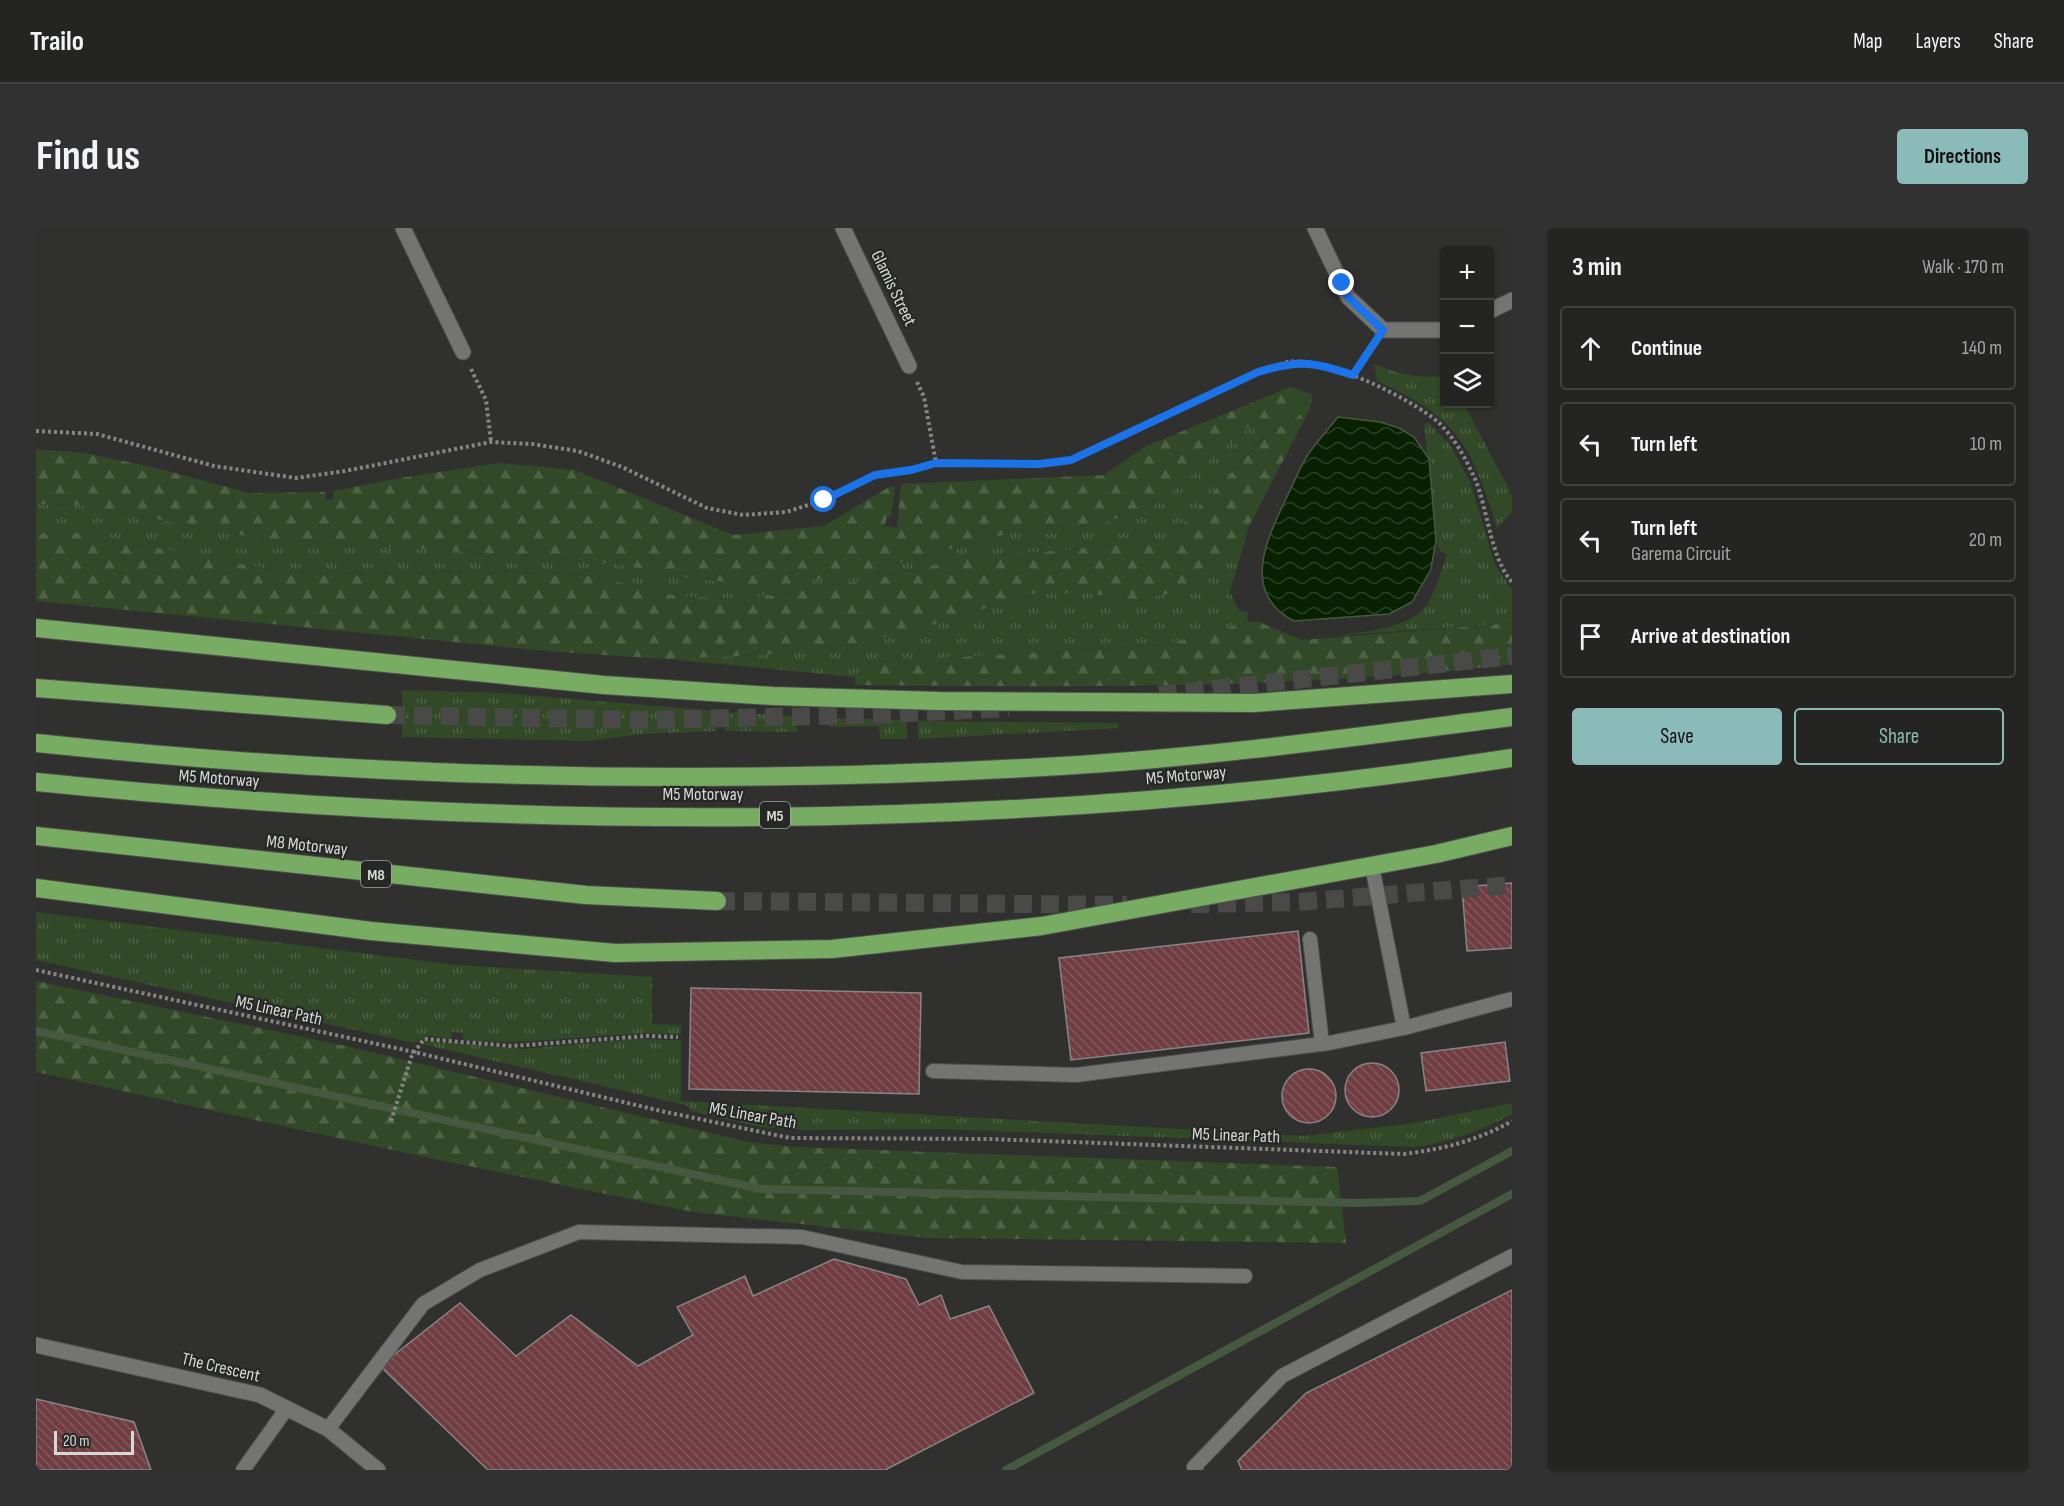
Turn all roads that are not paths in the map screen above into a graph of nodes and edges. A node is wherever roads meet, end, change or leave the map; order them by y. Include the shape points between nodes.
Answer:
1 (403, 228) edge
2 (843, 228) edge
3 (1315, 228) edge
4 (1512, 300) edge
5 (1494, 309) edge
6 (1440, 330) edge
7 (463, 352) road end
8 (909, 366) road end
9 (36, 628) edge
10 (1512, 684) edge
11 (36, 688) edge
12 (387, 715) tunnel mouth
13 (1512, 717) edge
14 (36, 743) edge
15 (1512, 758) edge
16 (36, 782) edge
17 (36, 836) edge
18 (1512, 836) edge
19 (1372, 866) junction
20 (36, 888) edge
21 (717, 901) tunnel mouth
22 (1310, 939) dead end
23 (1512, 999) edge
24 (1404, 1028) junction
25 (1322, 1044) junction
26 (933, 1071) dead end
27 (1512, 1256) edge
28 (1245, 1276) dead end
29 (36, 1345) edge
30 (287, 1408) junction
31 (328, 1429) junction
32 (243, 1470) edge
33 (378, 1470) edge
34 (1196, 1470) edge

1 - 7 street
2 - 8 street, Glamis Street
3 - 6 street via 1348,297 1383,330
4 - 5 street
9 - 10 highway via 604,685 773,696 1254,703
11 - 12 highway
13 - 14 highway, M5 Motorway / M5 via 1284,746 1062,766 774,775 536,776 331,769
15 - 16 highway, M5 Motorway / M5 via 1211,795 1051,808 807,815 556,815 336,807
17 - 21 highway, M8 Motorway / M8 via 586,895
18 - 19 highway
19 - 20 highway via 1042,926 832,950 626,953 371,931
19 - 24 lane
22 - 25 lane
23 - 24 lane
24 - 25 lane
25 - 26 lane via 1076,1074
27 - 34 lane via 1282,1376 1194,1467
28 - 31 lane via 962,1272 802,1237 579,1232 480,1270 423,1304
29 - 30 street, The Crescent via 260,1395
30 - 31 street, The Crescent
30 - 32 lane
31 - 33 street, The Crescent

